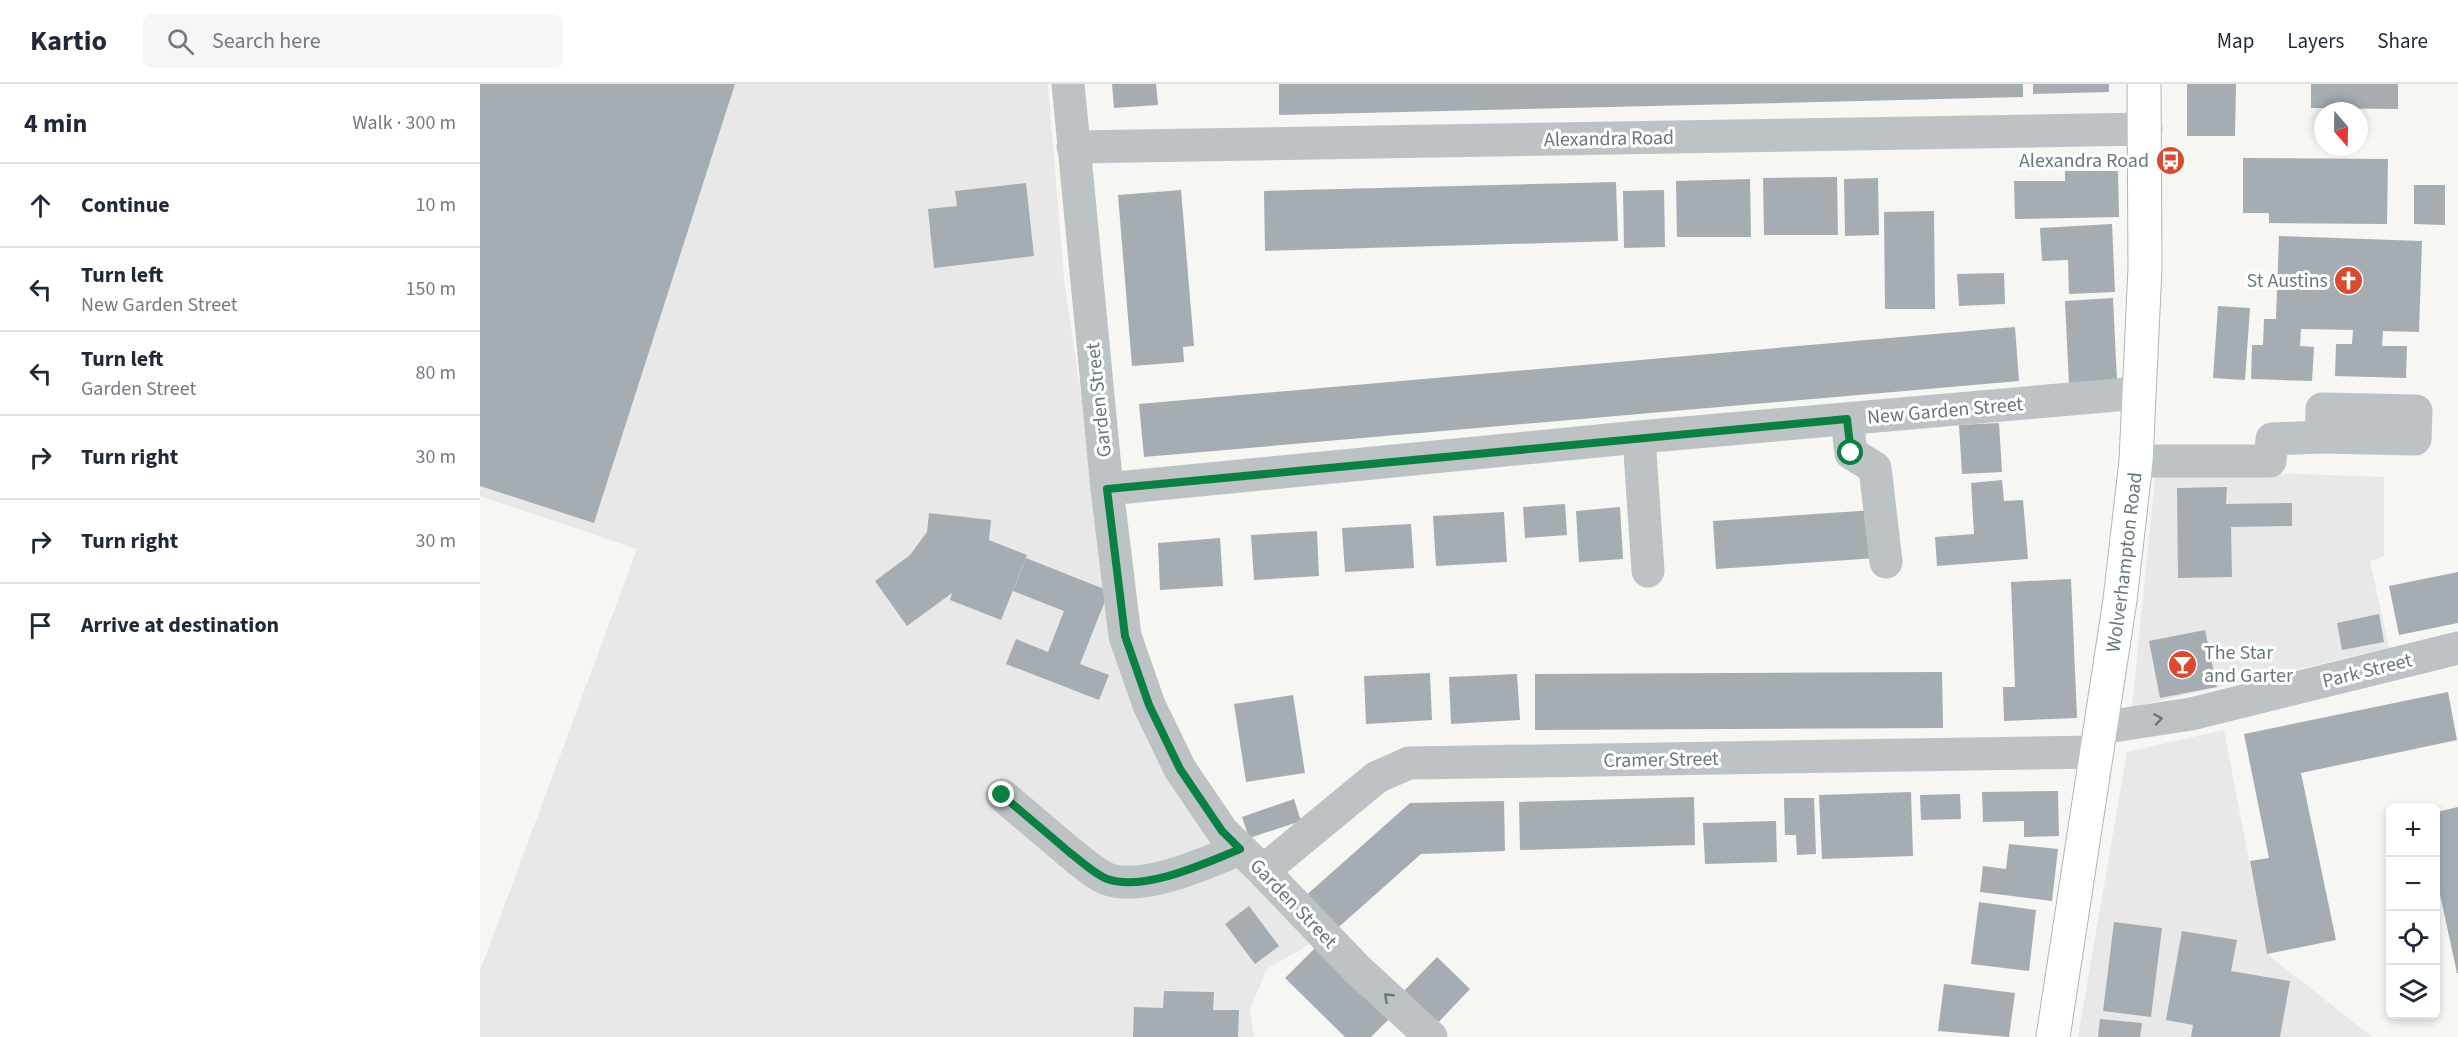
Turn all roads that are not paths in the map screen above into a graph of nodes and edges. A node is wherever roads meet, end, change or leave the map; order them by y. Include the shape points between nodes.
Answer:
1 (1068, 84) edge
2 (2144, 84) edge
3 (2146, 129) junction
4 (1073, 147) junction
5 (2139, 393) junction
6 (1847, 419) junction
7 (1639, 437) junction
8 (2321, 437) dead end
9 (2136, 461) junction
10 (1107, 489) junction
11 (1886, 562) dead end
12 (1648, 571) dead end
13 (2458, 648) edge
14 (2098, 740) junction
15 (1002, 795) dead end
16 (1252, 860) junction
17 (1431, 1037) edge
18 (2053, 1037) edge

1 - 4 street, Garden Street
2 - 3 highway, Wolverhampton Road
3 - 4 street, Alexandra Road
3 - 5 highway, Wolverhampton Road
4 - 10 street, Garden Street
5 - 6 street, New Garden Street
5 - 9 highway, Wolverhampton Road
6 - 7 street, New Garden Street
6 - 11 street via 1851,453 1875,468
7 - 10 street, New Garden Street
7 - 12 street
8 - 9 street via 2272,440 2270,461
9 - 14 highway, Wolverhampton Road
10 - 16 street, Garden Street via 1125,636 1149,705 1180,769 1222,831
14 -> 13 street, Park Street
14 - 16 street, Cramer Street via 1409,763 1377,777
14 - 18 highway, Wolverhampton Road
15 - 16 street, Cramer Street via 1107,879 1129,883 1211,861
17 -> 16 street, Garden Street via 1357,969

